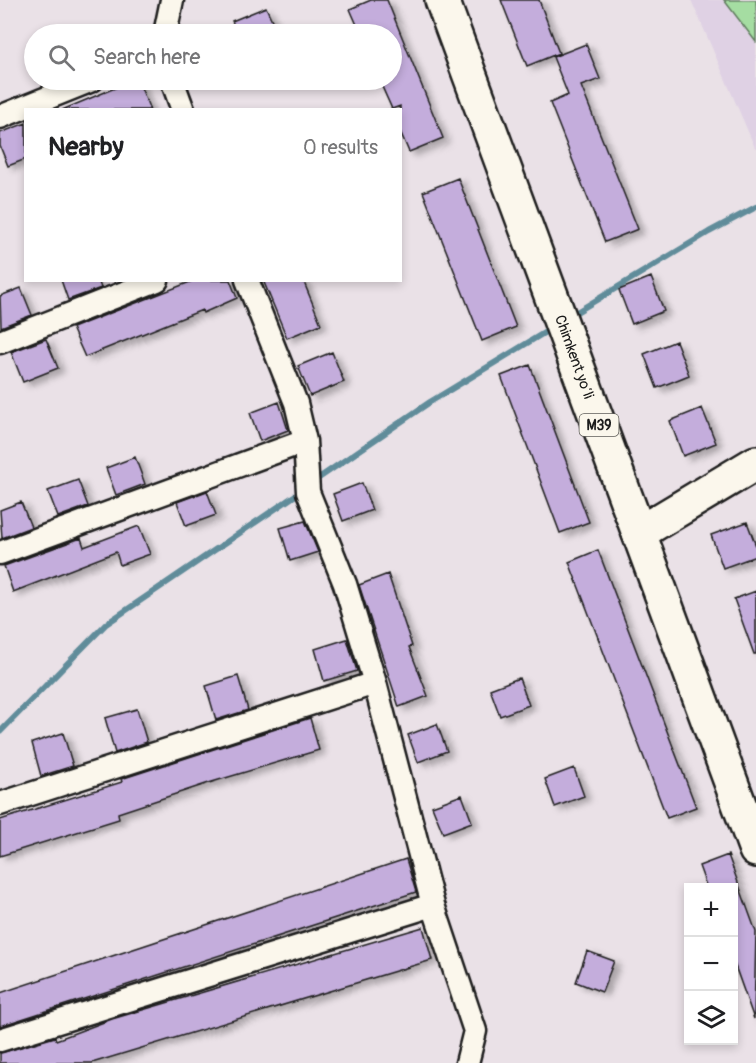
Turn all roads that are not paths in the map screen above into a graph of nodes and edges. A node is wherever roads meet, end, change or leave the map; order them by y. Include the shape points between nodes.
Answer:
1 (172, 0) edge
2 (442, 0) edge
3 (167, 24) edge
4 (67, 90) edge
5 (176, 90) edge
6 (182, 108) edge
7 (0, 117) edge
8 (152, 282) edge
9 (248, 282) edge
10 (0, 342) edge
11 (304, 441) junction
12 (756, 463) edge
13 (639, 533) junction
14 (0, 553) edge
15 (375, 683) junction
16 (0, 804) edge
17 (756, 850) edge
18 (433, 905) junction
19 (0, 1040) edge
20 (467, 1063) edge

1 - 3 street
2 - 13 main road, Chimkent yo‘li / M39
4 - 7 street
5 - 6 street
8 - 10 street
9 - 11 street via 296,403
11 - 14 street
11 - 15 street via 308,492 345,584
12 - 13 main road
13 - 17 main road, Chimkent yo‘li / M39
15 - 16 street
15 - 18 street
18 - 19 street
18 - 20 street via 475,1031

